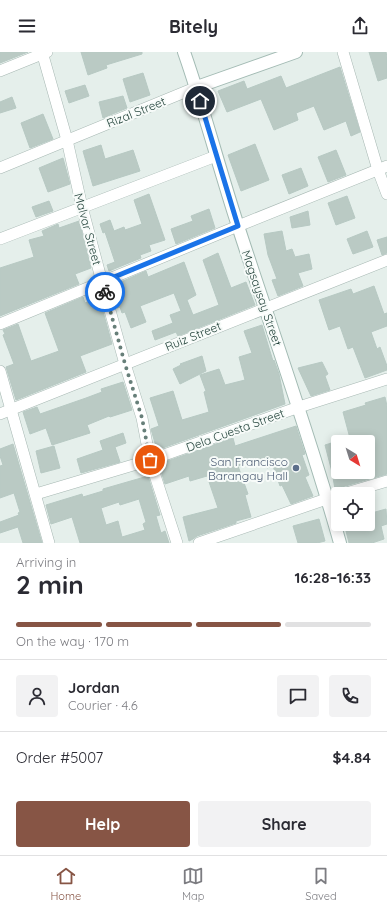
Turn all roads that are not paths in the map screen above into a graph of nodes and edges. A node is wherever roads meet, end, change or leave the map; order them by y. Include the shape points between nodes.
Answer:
1 (184, 52) edge
2 (294, 52) edge
3 (343, 52) edge
4 (44, 53) edge
5 (0, 71) edge
6 (196, 87) junction
7 (67, 140) junction
8 (216, 156) junction
9 (0, 168) edge
10 (383, 168) edge
11 (387, 194) edge
12 (82, 207) junction
13 (238, 226) junction
14 (0, 239) edge
15 (387, 260) edge
16 (102, 282) junction
17 (265, 307) junction
18 (0, 324) edge
19 (125, 364) junction
20 (0, 371) edge
21 (387, 379) edge
22 (299, 407) junction
23 (12, 410) junction
24 (0, 414) edge
25 (150, 460) junction
26 (387, 481) edge
27 (367, 487) edge
28 (331, 492) edge
29 (36, 494) junction
30 (331, 498) edge
31 (338, 531) edge
32 (49, 543) edge
33 (176, 543) edge
34 (199, 543) edge
35 (340, 543) edge

1 - 6 main road, Magsaysay Street
2 - 6 main road, Rizal Street
3 - 10 street
4 - 5 street
4 - 7 street, Malvar Street
6 - 7 street, Rizal Street
6 - 8 main road, Magsaysay Street
7 - 9 street, Rizal Street
7 - 12 street, Malvar Street
8 - 12 street
8 - 13 main road, Magsaysay Street
10 - 11 street
10 - 13 street
12 - 14 street
12 - 16 street, Malvar Street
13 - 16 street
13 - 17 main road, Magsaysay Street
15 - 17 street, Ruiz Street
16 - 18 street
16 - 19 street, Malvar Street
17 - 19 street, Ruiz Street
17 - 22 main road, Magsaysay Street
19 - 23 street, Ruiz Street
19 - 25 street, Malvar Street via 142,418
20 - 23 street
21 - 22 street, Dela Cuesta Street
22 - 25 street, Dela Cuesta Street
22 - 28 main road, Magsaysay Street
23 - 24 street, Ruiz Street
23 - 29 street
25 - 29 street, Dela Cuesta Street
25 - 33 street, Malvar Street
26 - 27 street
29 - 32 street
30 - 34 street
31 - 35 main road, Magsaysay Street

